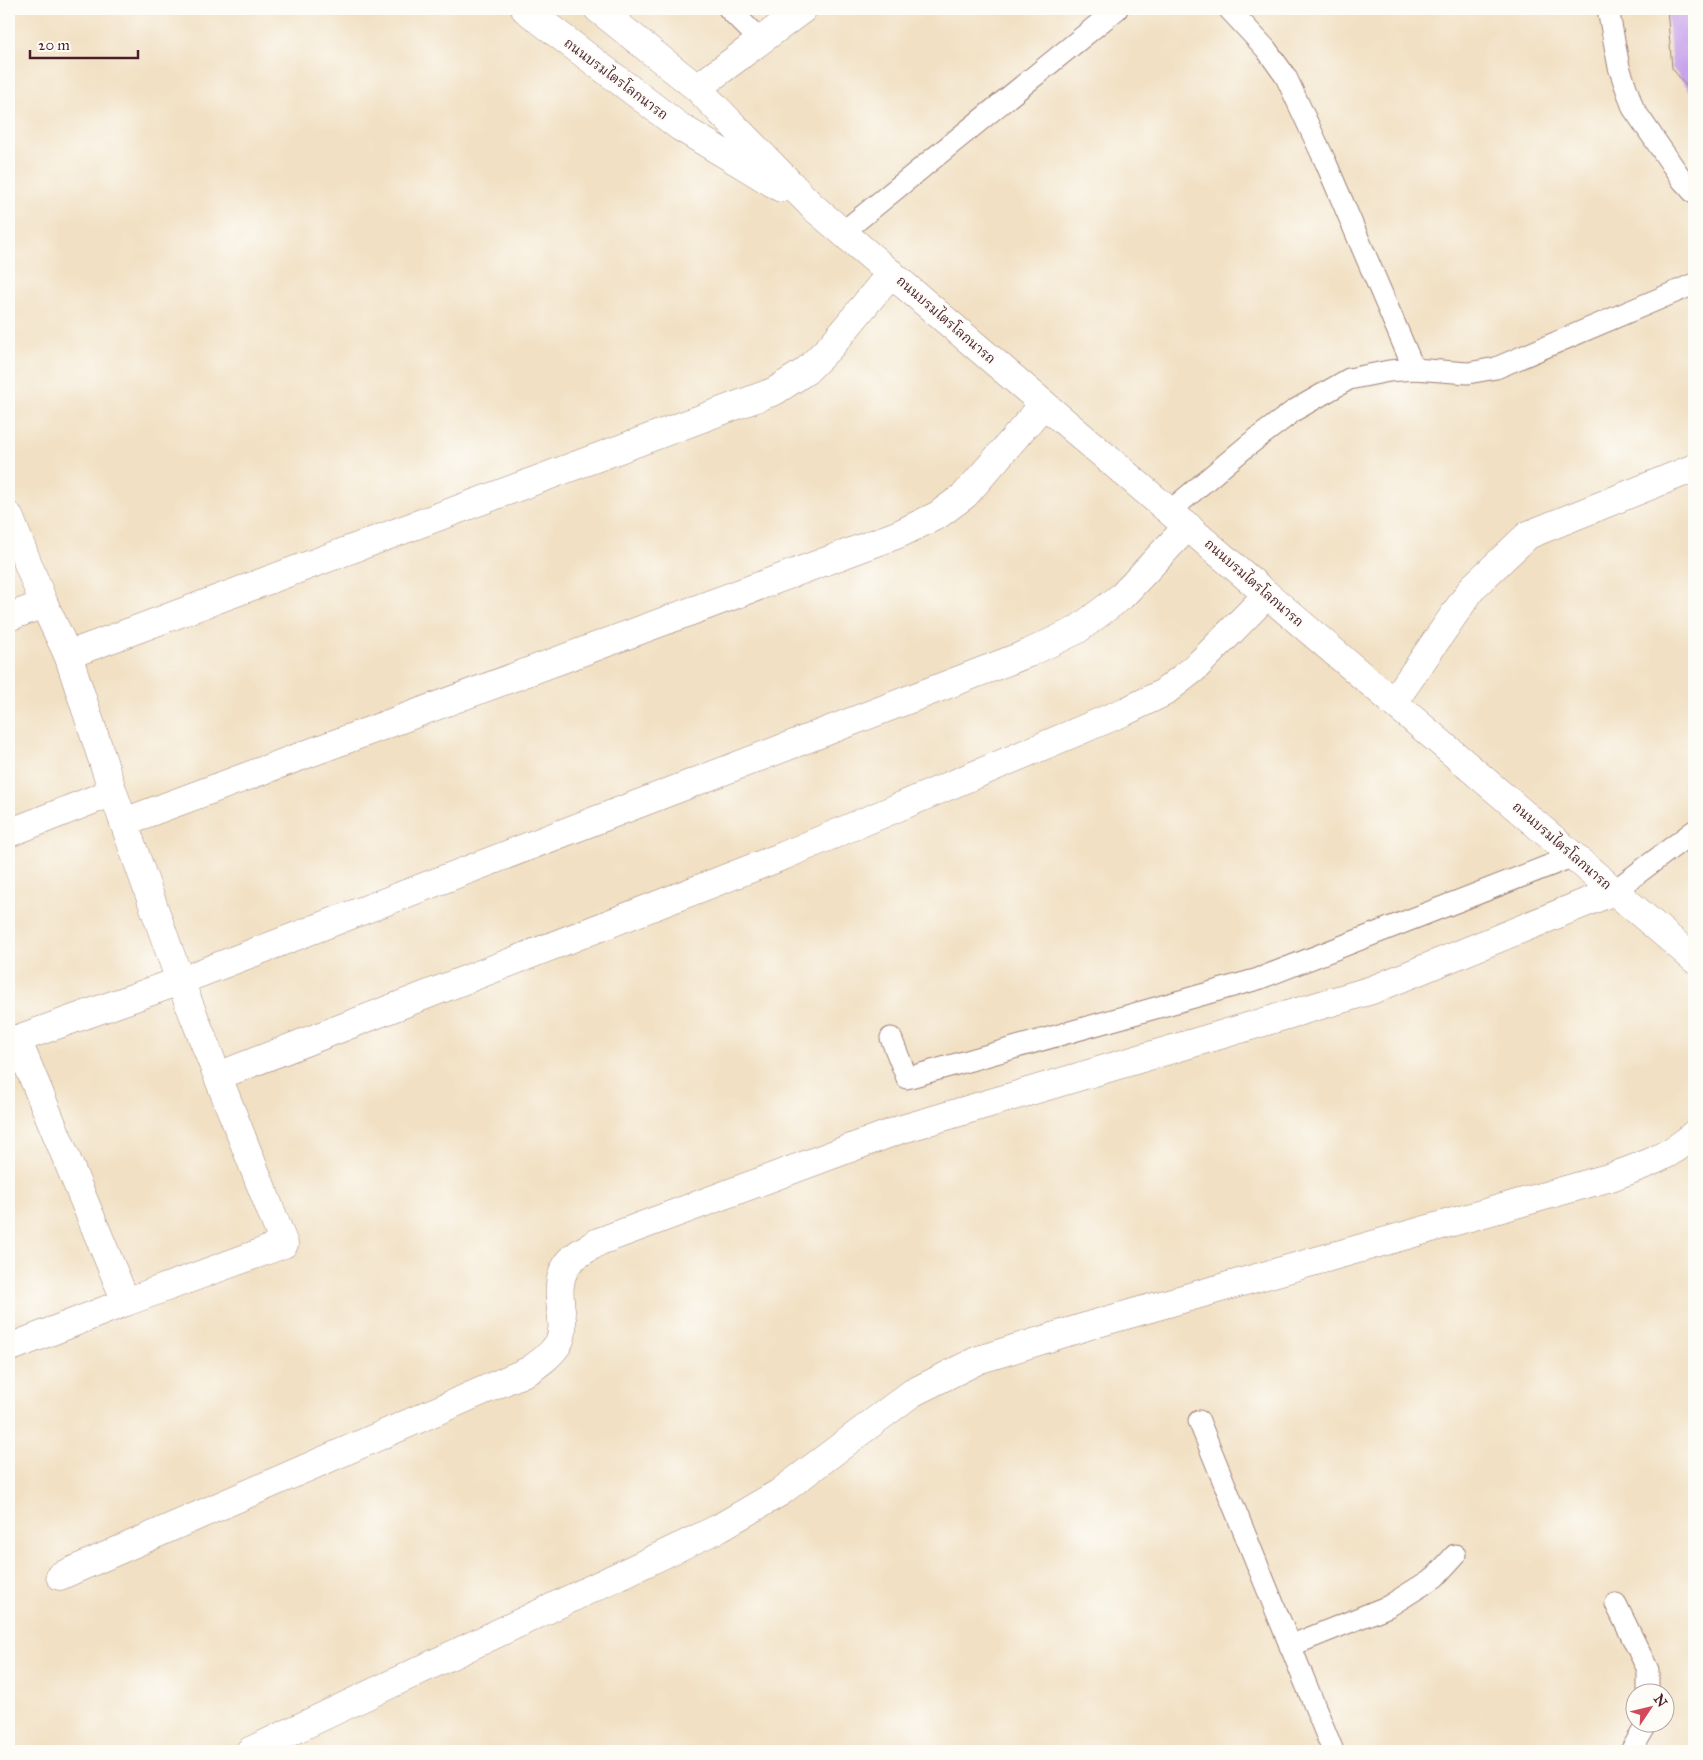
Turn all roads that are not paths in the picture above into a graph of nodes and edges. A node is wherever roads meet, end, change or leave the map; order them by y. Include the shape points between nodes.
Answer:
1 (525, 9) edge
2 (598, 9) edge
3 (729, 9) edge
4 (802, 9) edge
5 (1117, 9) edge
6 (1229, 9) edge
7 (1608, 9) edge
8 (760, 40) junction
9 (697, 88) junction
10 (1694, 193) edge
11 (813, 207) junction
12 (843, 232) junction
13 (891, 274) junction
14 (1694, 284) edge
15 (1414, 369) junction
16 (1044, 404) junction
17 (1694, 468) edge
18 (9, 516) edge
19 (1179, 519) junction
20 (1267, 595) junction
21 (44, 604) junction
22 (9, 617) edge
23 (68, 656) junction
24 (1393, 703) junction
25 (113, 792) junction
26 (124, 822) junction
27 (1694, 831) edge
28 (9, 833) edge
29 (1574, 856) junction
30 (1614, 891) junction
31 (1694, 959) edge
32 (180, 980) junction
33 (891, 1038) dead end
34 (13, 1040) edge
35 (218, 1076) junction
36 (1694, 1134) edge
37 (126, 1302) junction
38 (9, 1348) edge
39 (1199, 1421) dead end
40 (1455, 1555) dead end
41 (60, 1576) dead end
42 (1616, 1604) dead end
43 (1290, 1646) junction
44 (1648, 1682) edge
45 (1642, 1732) edge
46 (250, 1751) edge
47 (1333, 1751) edge
48 (1631, 1751) edge

1 - 11 street, ถนนบรมไตรโลกนารถ via 680,128
2 - 9 street, ถนนบรมไตรโลกนารถ
3 - 8 lane
4 - 8 street
5 - 12 lane
6 - 15 lane via 1266,49 1286,77
7 - 10 lane via 1619,67 1633,108
8 - 9 street
9 - 11 street, ถนนบรมไตรโลกนารถ
11 - 12 street, ถนนบรมไตรโลกนารถ
12 - 13 street, ถนนบรมไตรโลกนารถ
13 - 16 street, ถนนบรมไตรโลกนารถ
13 - 23 street via 831,346 806,371 775,391
14 - 15 lane via 1496,368 1468,373
15 - 19 lane via 1349,379 1295,410 1247,446
16 - 19 street, ถนนบรมไตรโลกนารถ
16 - 26 street via 965,495 938,515 899,534
17 - 24 street via 1528,534 1473,587
18 - 21 street
19 - 20 street, ถนนบรมไตรโลกนารถ
19 - 32 street via 1122,596 1077,630 1029,653
20 - 24 street, ถนนบรมไตรโลกนารถ
20 - 35 street via 1196,668 1163,693 1126,711 783,856
21 - 22 street
21 - 23 street
23 - 25 street
24 - 29 street, ถนนบรมไตรโลกนารถ
25 - 26 street
25 - 28 street
26 - 32 street
27 - 30 lane
29 - 30 street, ถนนบรมไตรโลกนารถ
29 - 33 lane via 1258,978 907,1078
30 - 31 street, ถนนบรมไตรโลกนารถ
30 - 41 street via 1372,990 899,1130 598,1242 568,1263 561,1277 558,1296 562,1324 559,1342 548,1357 530,1370
32 - 34 street
32 - 35 street
34 - 37 street
35 - 37 street via 284,1244
36 - 46 street via 1653,1162 1611,1178 978,1360 912,1393 779,1493 716,1529
37 - 38 street
39 - 43 lane
40 - 43 lane via 1435,1578 1389,1606
42 - 44 lane via 1648,1670
43 - 47 lane
45 - 48 lane

